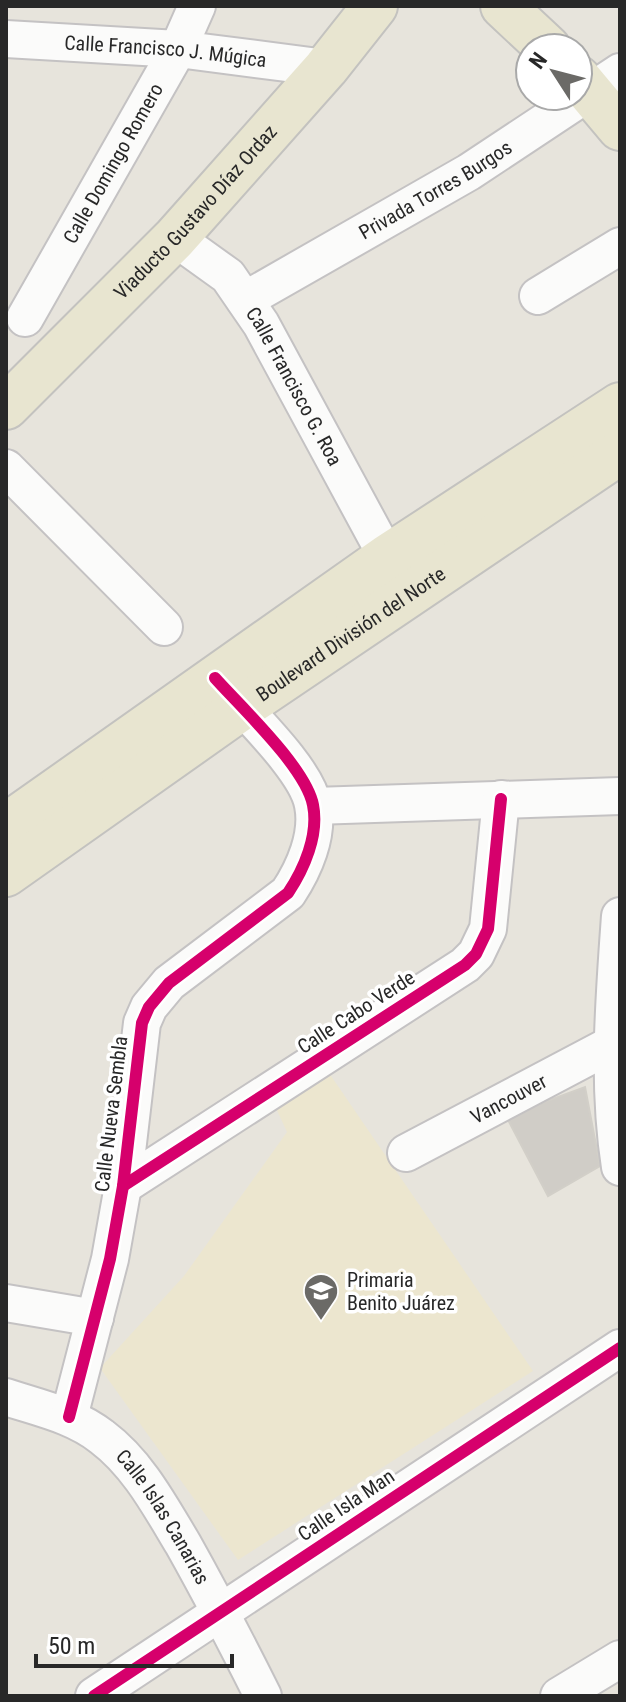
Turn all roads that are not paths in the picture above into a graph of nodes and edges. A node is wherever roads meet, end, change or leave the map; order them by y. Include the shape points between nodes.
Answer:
1 (197, 6) edge
2 (343, 6) edge
3 (375, 6) edge
4 (503, 6) edge
5 (531, 32) edge
6 (6, 39) edge
7 (178, 49) junction
8 (320, 67) junction
9 (596, 81) edge
10 (620, 128) edge
11 (175, 238) junction
12 (620, 246) edge
13 (538, 296) dead end
14 (245, 300) junction
15 (16, 318) edge
16 (81, 335) junction
17 (620, 405) edge
18 (6, 407) edge
19 (620, 452) edge
20 (6, 468) edge
21 (387, 557) junction
22 (164, 627) dead end
23 (228, 693) junction
24 (620, 796) edge
25 (501, 799) junction
26 (314, 806) junction
27 (6, 826) edge
28 (6, 874) edge
29 (620, 916) edge
30 (615, 1042) edge
31 (406, 1153) dead end
32 (620, 1167) edge
33 (123, 1186) junction
34 (6, 1303) edge
35 (95, 1318) junction
36 (620, 1348) edge
37 (6, 1397) edge
38 (69, 1417) junction
39 (222, 1612) junction
40 (620, 1659) edge
41 (94, 1696) edge
42 (263, 1696) edge
43 (559, 1696) edge

1 - 7 street, Calle Domingo Romero
2 - 8 main road
3 - 8 main road
4 - 5 main road
6 - 7 street, Calle Francisco J. Múgica
7 - 8 street, Calle Francisco J. Múgica
7 - 15 street, Calle Domingo Romero
8 - 11 main road, Viaducto Gustavo Díaz Ordaz via 294,104
9 - 10 main road
9 - 14 street, Privada Torres Burgos via 469,172
11 - 14 street, Calle Francisco G. Roa via 228,276
11 - 16 main road, Viaducto Gustavo Díaz Ordaz
12 - 13 street
14 - 21 street, Calle Francisco G. Roa
15 - 16 street
16 - 18 main road, Viaducto Gustavo Díaz Ordaz
17 - 21 main road, Boulevard División del Norte
19 - 23 main road, Boulevard División del Norte
20 - 22 street
21 - 23 main road, Boulevard División del Norte
23 - 26 street via 292,766
23 - 27 main road, Boulevard División del Norte
23 - 28 main road, Boulevard División del Norte
24 - 25 street
25 - 26 street
25 - 33 street, Calle Cabo Verde via 488,929 465,965
26 - 33 street, Calle Nueva Sembla via 308,854 288,893 169,983 149,1007 142,1023
29 - 30 street
30 - 31 street, Vancouver
30 - 32 street via 614,1130
33 - 35 street, Calle Nueva Sembla
34 - 35 street
35 - 38 street, Calle Nueva Sembla
36 - 39 street, Calle Isla Man
37 - 38 street, Calle Islas Canarias
38 - 39 street, Calle Islas Canarias via 102,1437 132,1467
39 - 41 street, Calle Isla Man
39 - 42 street, Calle Islas Canarias
40 - 43 street

